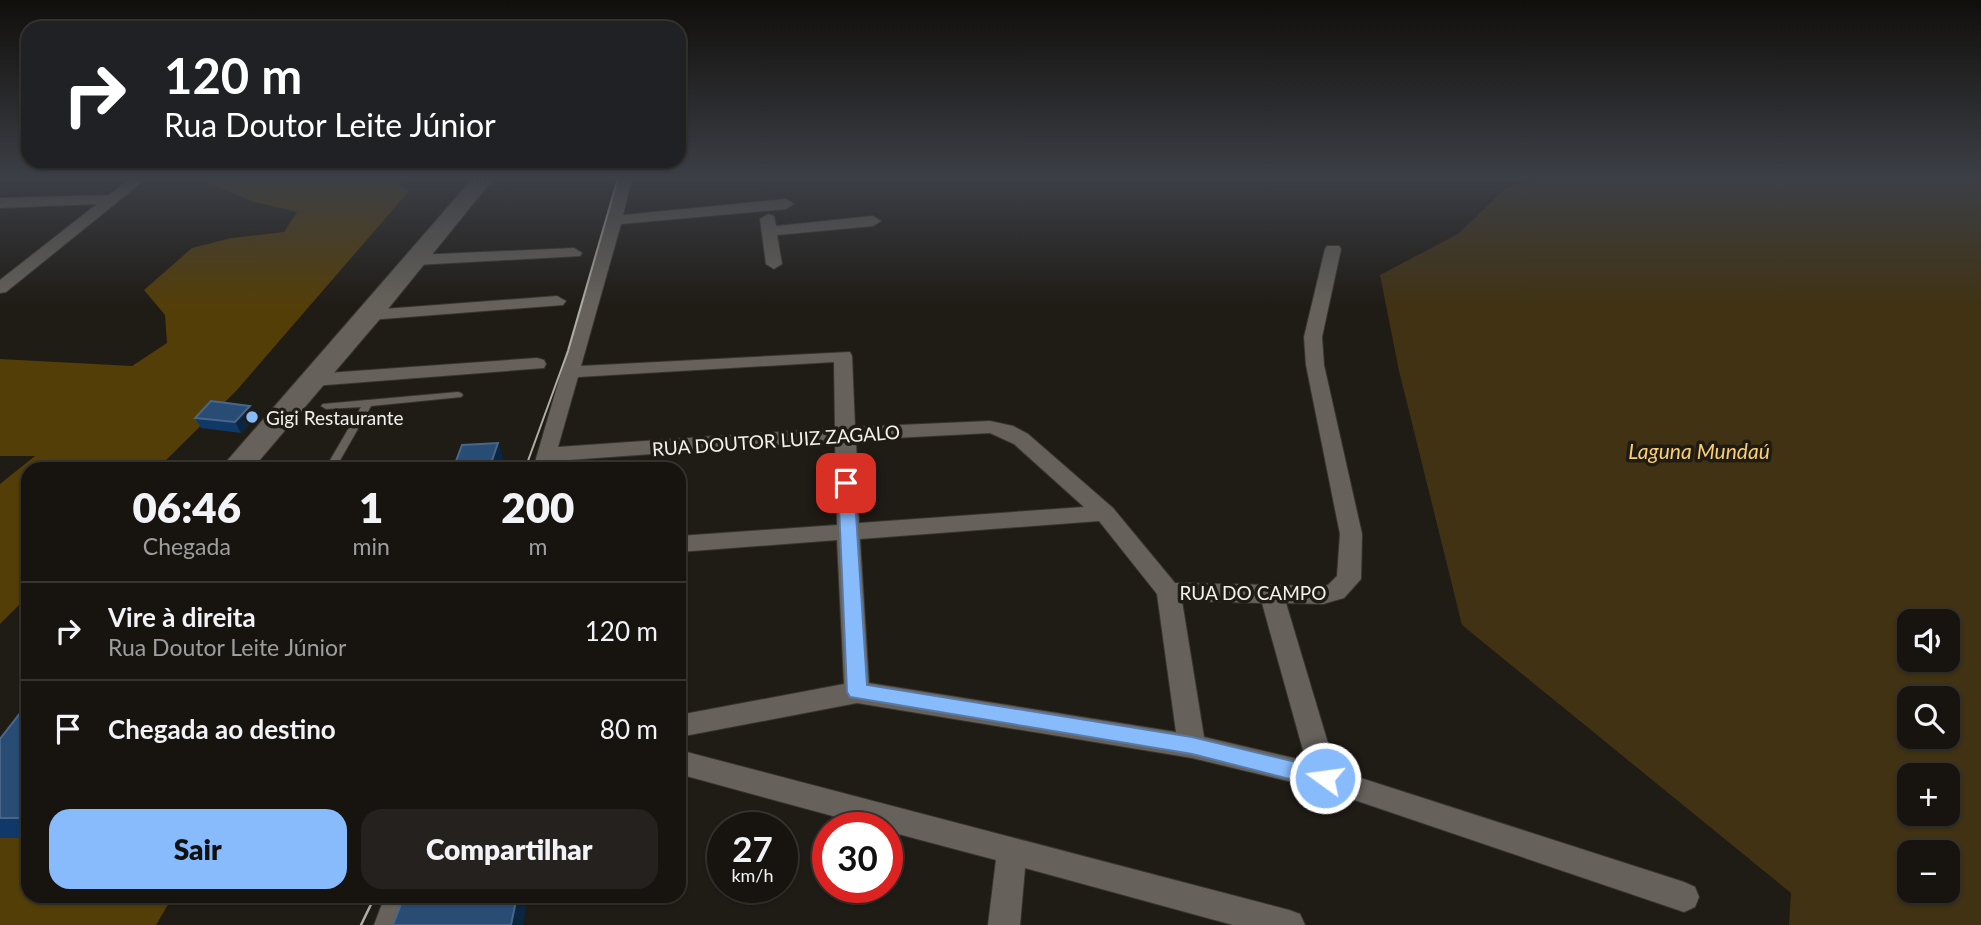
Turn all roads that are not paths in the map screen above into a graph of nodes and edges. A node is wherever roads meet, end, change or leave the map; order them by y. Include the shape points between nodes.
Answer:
1 (83, 221) edge
2 (448, 221) edge
3 (615, 221) edge
4 (768, 221) edge
5 (871, 221) edge
6 (769, 231) junction
7 (1333, 248) dead end
8 (574, 253) dead end
9 (416, 260) junction
10 (774, 264) dead end
11 (8, 275) edge
12 (0, 288) edge
13 (557, 301) dead end
14 (370, 315) junction
15 (537, 364) dead end
16 (570, 372) junction
17 (313, 380) junction
18 (458, 395) dead end
19 (368, 403) junction
20 (326, 406) dead end
21 (1006, 431) joint
22 (845, 434) junction
23 (241, 462) edge
24 (334, 462) edge
25 (544, 462) edge
26 (1105, 513) junction
27 (848, 531) junction
28 (686, 543) edge
29 (1169, 592) junction
30 (1272, 595) junction
31 (857, 692) junction
32 (686, 725) edge
33 (1192, 746) junction
34 (686, 764) edge
35 (1325, 778) junction
36 (1012, 851) junction
37 (1684, 897) dead end
38 (398, 903) edge
39 (390, 925) edge
40 (1004, 925) edge
41 (1289, 925) edge

1 - 11 street
2 - 9 street
3 - 16 street
4 - 6 street
5 - 6 street
6 - 10 street
7 - 30 street, RUA DO CAMPO via 1313,337 1351,534 1352,570 1342,588 1323,595
8 - 9 street
9 - 14 street
11 - 12 street
13 - 14 street
14 - 17 street
15 - 17 street
16 - 22 street via 843,356
16 - 25 street
17 - 23 street
18 - 19 lane
19 - 20 lane
19 - 24 lane
21 - 22 street, RUA DOUTOR LUIZ ZAGALO via 990,427
21 - 26 street, RUA DO CAMPO
22 - 25 street, RUA DOUTOR LUIZ ZAGALO
22 - 27 street
26 - 27 street
26 - 29 street, RUA DO CAMPO
27 - 28 street
27 - 31 street
29 - 30 street, RUA DO CAMPO
29 - 33 street
30 - 35 street
31 - 32 street
31 - 33 street
33 - 35 street
34 - 36 street
35 - 37 street
36 - 40 street
36 - 41 street
38 - 39 street

